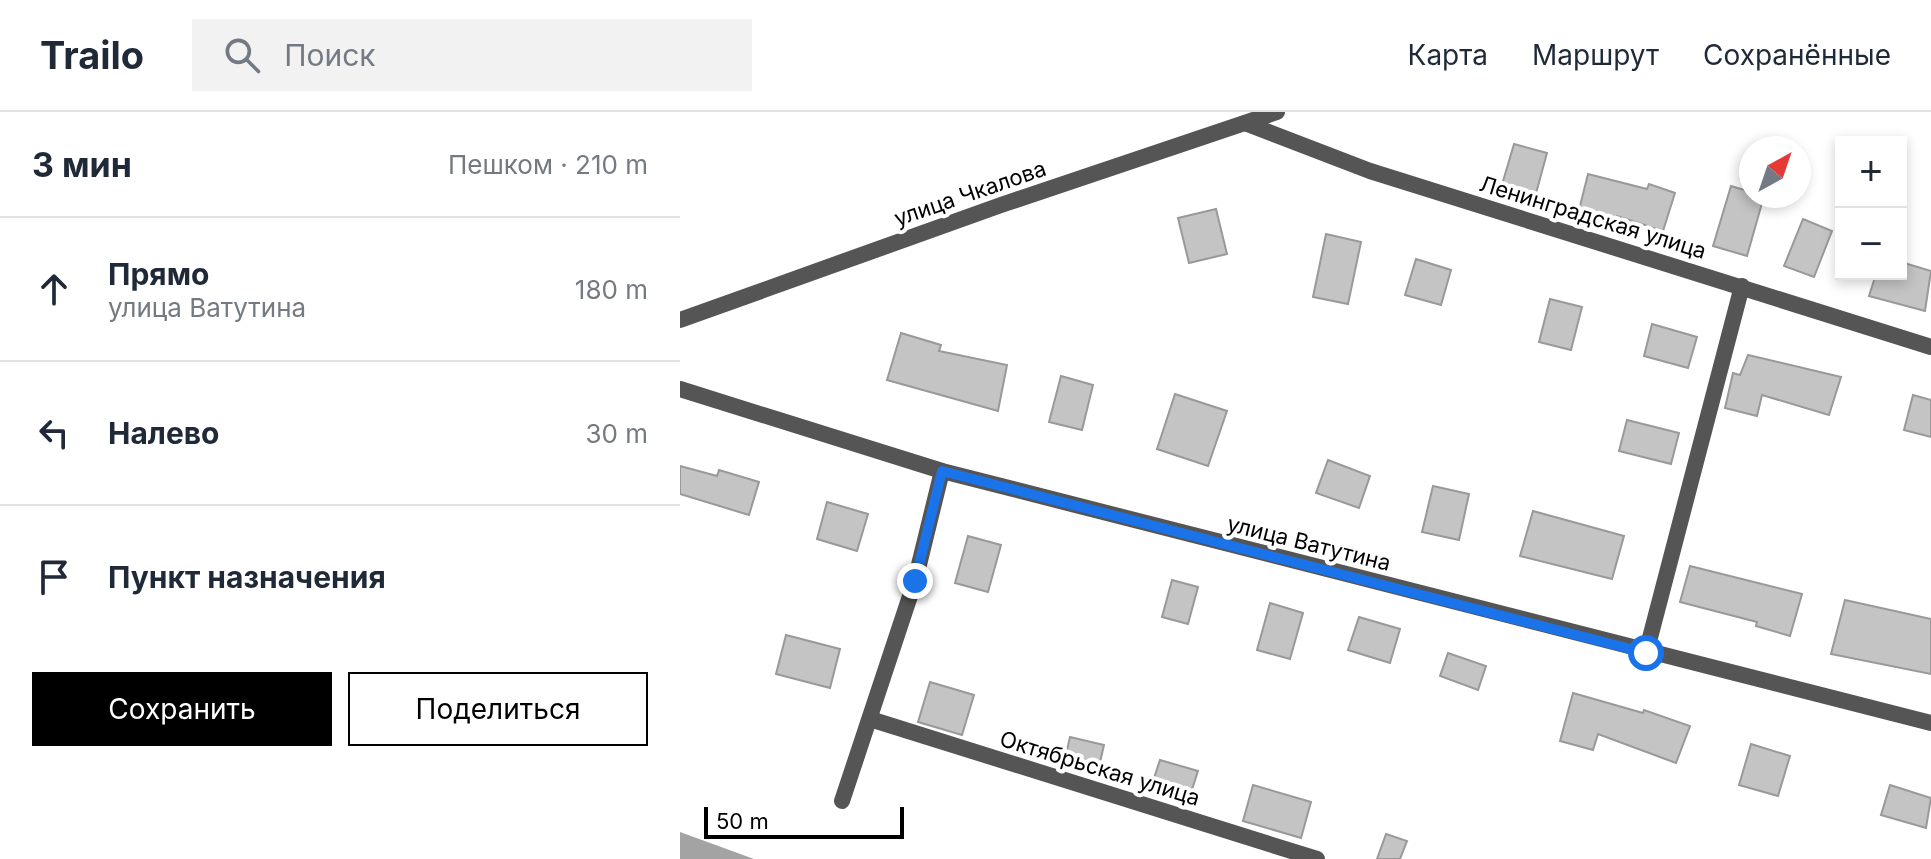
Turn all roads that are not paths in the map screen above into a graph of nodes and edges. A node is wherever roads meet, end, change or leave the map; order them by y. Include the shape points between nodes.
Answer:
1 (1277, 112) edge
2 (1245, 123) junction
3 (1742, 286) junction
4 (680, 320) edge
5 (1931, 347) edge
6 (680, 389) edge
7 (942, 471) junction
8 (1646, 653) junction
9 (870, 719) junction
10 (1931, 723) edge
11 (842, 801) dead end
12 (1317, 859) edge

1 - 2 street, улица Чкалова
2 - 3 street, Ленинградская улица via 1398,180
2 - 4 street, улица Чкалова
3 - 5 street, Ленинградская улица
3 - 8 street
6 - 7 street, улица Ватутина
7 - 8 street, улица Ватутина
7 - 9 street via 915,581
8 - 10 street, улица Ватутина
9 - 11 street
9 - 12 street, Октябрьская улица

